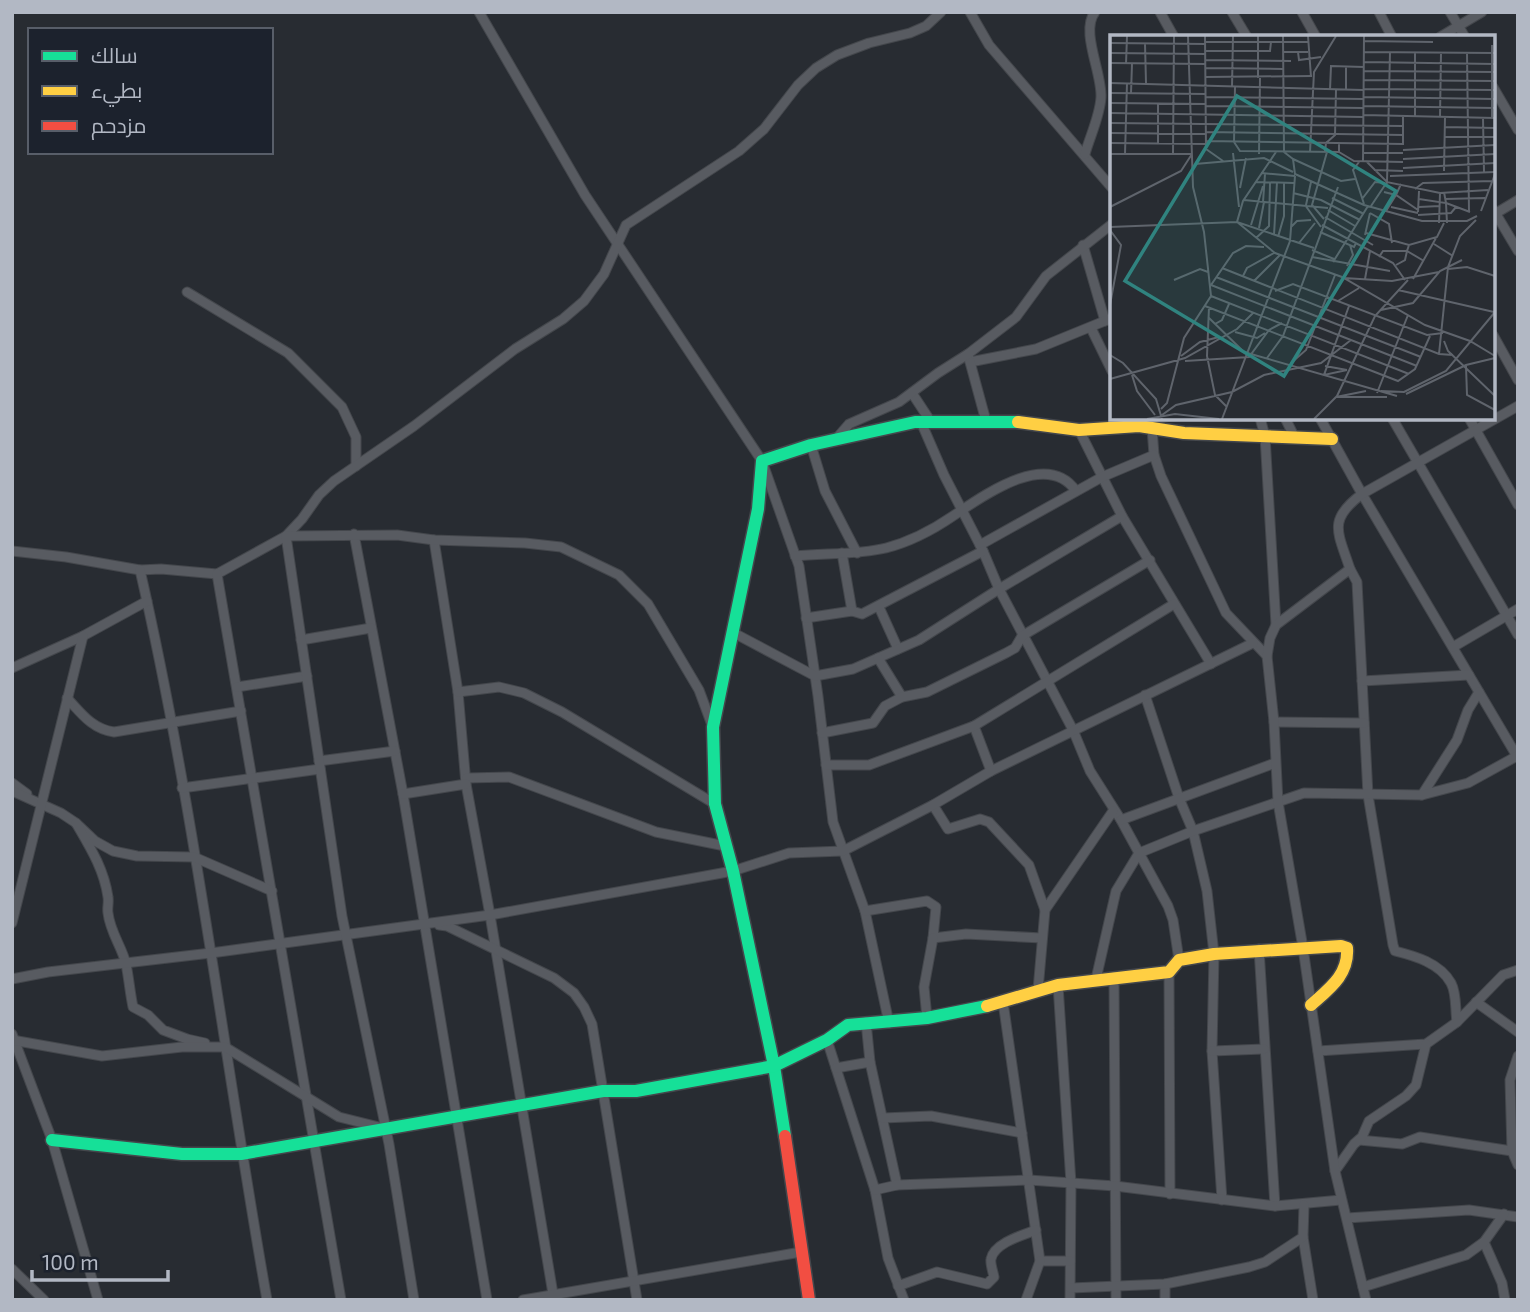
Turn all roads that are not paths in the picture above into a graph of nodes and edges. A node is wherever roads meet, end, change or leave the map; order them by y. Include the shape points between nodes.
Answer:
1 (479, 12) edge
2 (941, 12) edge
3 (970, 12) edge
4 (1095, 12) edge
5 (1232, 12) edge
6 (1302, 12) edge
7 (1379, 12) edge
8 (1450, 12) edge
9 (1482, 12) edge
10 (1164, 14) edge
11 (1458, 26) junction
12 (1173, 35) edge
13 (1246, 35) edge
14 (1315, 35) edge
15 (1391, 35) edge
16 (1443, 35) edge
17 (1464, 35) edge
18 (1495, 90) edge
19 (1518, 130) edge
20 (1085, 154) junction
21 (1110, 185) edge
22 (1518, 200) edge
23 (1495, 212) edge
24 (1495, 214) edge
25 (1110, 225) edge
26 (617, 241) junction
27 (1083, 245) junction
28 (1518, 251) edge
29 (187, 292) dead end
30 (1109, 320) edge
31 (1091, 328) junction
32 (1495, 339) edge
33 (969, 358) junction
34 (1110, 367) edge
35 (1518, 380) edge
36 (912, 393) junction
37 (1518, 406) edge
38 (1495, 419) edge
39 (1261, 420) edge
40 (1286, 420) edge
41 (1321, 420) edge
42 (1393, 420) edge
43 (1470, 420) edge
44 (1493, 420) edge
45 (986, 421) junction
46 (926, 422) junction
47 (1144, 424) edge
48 (1079, 430) junction
49 (1475, 430) junction
50 (1265, 436) junction
51 (1295, 438) junction
52 (836, 439) junction
53 (1332, 439) junction
54 (811, 445) junction
55 (1154, 455) junction
56 (761, 461) junction
57 (1418, 462) junction
58 (356, 466) junction
59 (1102, 477) junction
60 (1076, 491) junction
61 (1362, 494) junction
62 (1518, 505) edge
63 (962, 509) junction
64 (1122, 516) junction
65 (354, 534) junction
66 (286, 536) junction
67 (434, 540) junction
68 (981, 548) junction
69 (12, 551) edge
70 (842, 552) junction
71 (857, 553) junction
72 (795, 556) junction
73 (1150, 560) junction
74 (1350, 569) junction
75 (140, 570) junction
76 (217, 574) junction
77 (999, 589) junction
78 (147, 601) junction
79 (1174, 604) junction
80 (879, 607) junction
81 (1518, 609) edge
82 (852, 611) junction
83 (1507, 616) junction
84 (806, 618) junction
85 (1276, 625) junction
86 (372, 628) junction
87 (732, 632) junction
88 (1518, 635) edge
89 (83, 636) junction
90 (1023, 636) junction
91 (301, 640) junction
92 (1253, 643) junction
93 (1453, 647) junction
94 (898, 649) junction
95 (1267, 656) junction
96 (878, 658) junction
97 (1211, 664) junction
98 (12, 668) edge
99 (1469, 675) junction
100 (307, 676) junction
101 (815, 676) junction
102 (1362, 681) junction
103 (1048, 683) junction
104 (237, 687) junction
105 (458, 692) junction
106 (1479, 692) junction
107 (1145, 695) junction
108 (67, 698) junction
109 (902, 698) junction
110 (241, 711) junction
111 (171, 721) junction
112 (1274, 722) junction
113 (1364, 723) junction
114 (974, 726) junction
115 (713, 727) junction
116 (1073, 730) junction
117 (822, 733) junction
118 (1514, 742) edge
119 (395, 751) junction
120 (1517, 757) edge
121 (1275, 763) junction
122 (320, 765) junction
123 (826, 765) junction
124 (991, 771) junction
125 (252, 777) junction
126 (466, 781) junction
127 (12, 783) edge
128 (182, 788) junction
129 (12, 791) edge
130 (403, 794) junction
131 (1368, 795) junction
132 (1422, 795) junction
133 (1179, 798) junction
134 (1278, 802) junction
135 (715, 804) junction
136 (933, 805) junction
137 (42, 806) junction
138 (1113, 811) junction
139 (1121, 820) junction
140 (76, 823) junction
141 (1194, 831) junction
142 (725, 846) junction
143 (843, 851) junction
144 (1139, 853) junction
145 (194, 857) junction
146 (733, 871) junction
147 (272, 891) junction
148 (1045, 910) junction
149 (864, 911) junction
150 (491, 915) junction
151 (12, 923) edge
152 (427, 923) junction
153 (346, 934) junction
154 (933, 938) junction
155 (1042, 938) junction
156 (281, 944) junction
157 (1303, 948) junction
158 (1259, 949) junction
159 (495, 950) junction
160 (211, 953) junction
161 (1214, 954) junction
162 (1179, 960) junction
163 (125, 963) junction
164 (1518, 970) edge
165 (1168, 972) junction
166 (1114, 977) junction
167 (12, 979) edge
168 (1096, 979) junction
169 (1058, 985) junction
170 (1038, 990) junction
171 (1003, 1002) junction
172 (1476, 1002) junction
173 (1311, 1005) junction
174 (927, 1018) junction
175 (866, 1022) junction
176 (1457, 1022) junction
177 (889, 1023) junction
178 (1518, 1032) edge
179 (13, 1038) edge
180 (827, 1040) junction
181 (1426, 1044) junction
182 (225, 1047) junction
183 (1264, 1049) junction
184 (1212, 1051) junction
185 (1318, 1051) junction
186 (1518, 1056) edge
187 (870, 1062) junction
188 (774, 1066) junction
189 (836, 1068) junction
190 (603, 1091) junction
191 (306, 1095) junction
192 (522, 1105) junction
193 (456, 1116) junction
194 (883, 1118) junction
195 (386, 1128) junction
196 (1021, 1133) junction
197 (52, 1140) junction
198 (314, 1140) junction
199 (1359, 1140) junction
200 (1512, 1151) junction
201 (241, 1154) junction
202 (1518, 1165) edge
203 (1335, 1171) junction
204 (1030, 1180) junction
205 (1071, 1183) junction
206 (897, 1185) junction
207 (1115, 1186) junction
208 (875, 1190) junction
209 (1170, 1194) junction
210 (1222, 1200) junction
211 (1341, 1200) junction
212 (1304, 1205) junction
213 (1275, 1206) junction
214 (1504, 1214) junction
215 (1518, 1217) edge
216 (1347, 1218) junction
217 (1036, 1230) junction
218 (1303, 1237) junction
219 (1484, 1242) junction
220 (801, 1252) junction
221 (1040, 1261) junction
222 (1070, 1261) junction
223 (12, 1269) edge
224 (634, 1282) junction
225 (1165, 1284) junction
226 (898, 1286) junction
227 (1115, 1287) junction
228 (1363, 1287) junction
229 (1071, 1288) junction
230 (554, 1297) edge
231 (100, 1298) edge
232 (44, 1300) edge
233 (267, 1300) edge
234 (341, 1300) edge
235 (414, 1300) edge
236 (487, 1300) edge
237 (523, 1300) edge
238 (638, 1300) edge
239 (809, 1300) edge
240 (904, 1300) edge
241 (1026, 1300) edge
242 (1070, 1300) edge
243 (1116, 1300) edge
244 (1165, 1300) edge
245 (1313, 1300) edge
246 (1366, 1300) edge
247 (1505, 1300) edge

1 - 26 street via 585,195
2 - 26 street via 926,26 837,55 816,68 739,151 626,225
3 - 20 street via 989,45
4 - 20 street via 1089,30 1101,97
5 - 13 street
6 - 14 street
7 - 15 street
8 - 11 street
9 - 11 street
10 - 12 street
11 - 16 street
11 - 17 street
18 - 19 street
20 - 21 street
22 - 23 street
24 - 28 street
25 - 27 street
26 - 56 street
26 - 58 street via 604,274 584,301
27 - 30 street
27 - 33 street via 1046,276 1016,317
29 - 58 street via 288,352 342,407 356,436
30 - 31 street
31 - 33 street via 1036,349
31 - 34 street
32 - 35 street
33 - 36 street
33 - 45 street
36 - 46 street
36 - 52 street via 849,424
37 - 38 street
39 - 50 street
40 - 51 street
41 - 53 street
42 - 57 street
43 - 49 street
44 - 49 street
45 - 46 street
45 - 48 street
46 - 52 street
46 - 63 street via 944,475
47 - 48 street
47 - 50 street via 1184,433
47 - 55 street
48 - 59 street
49 - 57 street
49 - 62 street
50 - 51 street
50 - 85 street
51 - 53 street
52 - 54 street
53 - 61 street
54 - 56 street
54 - 71 street via 825,491
55 - 59 street
55 - 92 street via 1226,612
56 - 72 street
56 - 87 street via 758,509
57 - 61 street
57 - 83 street
58 - 66 street via 318,495
59 - 60 street
59 - 64 street
60 - 63 street via 1069,481 1042,475 1002,484
60 - 68 street
61 - 74 street via 1338,518
61 - 93 street
63 - 68 street
63 - 71 street via 920,534
64 - 73 street
64 - 77 street
65 - 66 street
65 - 67 street
65 - 86 street
66 - 76 street
66 - 91 street
67 - 105 street
67 - 115 street via 561,547 619,575 648,604 699,690
68 - 77 street
68 - 80 street
69 - 75 street
70 - 71 street
70 - 72 street
70 - 82 street
72 - 84 street
73 - 79 street
73 - 90 street
74 - 85 street
74 - 102 street via 1357,582
75 - 76 street
75 - 78 street
76 - 104 street
77 - 90 street
77 - 94 street
78 - 89 street
78 - 111 street
79 - 97 street
79 - 103 street
80 - 82 street via 862,614
80 - 94 street
81 - 83 street
82 - 84 street
83 - 88 street
83 - 93 street
84 - 101 street
85 - 95 street
86 - 91 street
86 - 119 street
87 - 101 street
87 - 115 street
89 - 98 street
89 - 108 street
90 - 103 street
90 - 109 street via 1006,653 927,692
91 - 100 street
92 - 95 street
92 - 97 street
93 - 99 street
94 - 96 street
95 - 112 street
96 - 101 street via 853,669
96 - 109 street
97 - 107 street
99 - 102 street
99 - 106 street
100 - 104 street
100 - 122 street
101 - 117 street
102 - 113 street
103 - 114 street
103 - 116 street
104 - 110 street
105 - 126 street
105 - 135 street via 499,687 524,692
106 - 118 street
106 - 132 street via 1457,740
107 - 116 street
107 - 133 street
108 - 111 street via 101,730 114,732
108 - 137 street
109 - 117 street via 885,706 873,723
110 - 111 street
110 - 125 street
111 - 128 street
112 - 113 street
112 - 121 street
113 - 131 street
114 - 123 street via 869,765
114 - 124 street
115 - 135 street
116 - 124 street
116 - 138 street
117 - 123 street
118 - 120 street
119 - 122 street
119 - 130 street
120 - 132 street via 1468,783
121 - 133 street
121 - 134 street
122 - 125 street
122 - 153 street
123 - 143 street via 833,822
124 - 136 street
125 - 128 street
125 - 147 street
126 - 130 street
126 - 142 street via 509,777 647,829
126 - 150 street
127 - 137 street
128 - 145 street
129 - 137 street
130 - 152 street
131 - 132 street
131 - 134 street via 1304,793
131 - 176 street via 1392,945 1395,951 1421,958 1442,973 1451,984
133 - 139 street
133 - 141 street
134 - 141 street
134 - 157 street
135 - 142 street
136 - 143 street
136 - 148 street via 948,829 989,822 1029,865
137 - 140 street
137 - 151 street
138 - 139 street
138 - 148 street
139 - 144 street
140 - 145 street via 113,851
140 - 163 street via 99,861 109,901 107,911
141 - 144 street
141 - 161 street
142 - 146 street
143 - 146 street via 789,853
143 - 149 street
144 - 162 street via 1168,906
144 - 168 street via 1116,891
145 - 147 street
145 - 160 street
146 - 150 street
146 - 188 street
147 - 156 street
148 - 155 street
149 - 154 street via 927,901 936,907
149 - 177 street
150 - 152 street
150 - 159 street
152 - 153 street
152 - 159 street via 447,926
152 - 193 street
153 - 156 street
153 - 195 street
154 - 155 street via 966,934
154 - 174 street via 924,986
155 - 170 street
156 - 160 street
156 - 191 street
157 - 158 street
157 - 173 street
157 - 173 street via 1341,946 1349,956 1342,976
158 - 161 street
158 - 183 street
159 - 190 street via 554,978 574,993 592,1024
159 - 192 street
160 - 163 street
160 - 182 street
161 - 162 street
161 - 184 street
162 - 165 street
163 - 167 street
163 - 182 street via 133,1007 163,1030
164 - 172 street via 1503,975
165 - 166 street
165 - 209 street
166 - 168 street
166 - 207 street
168 - 169 street
169 - 170 street
169 - 205 street
170 - 171 street
171 - 174 street
171 - 196 street
172 - 176 street
172 - 178 street
173 - 185 street
174 - 177 street
175 - 177 street
175 - 180 street via 848,1025
175 - 187 street
176 - 181 street
179 - 182 street via 102,1056
179 - 197 street
180 - 188 street
180 - 189 street
181 - 185 street
181 - 199 street via 1416,1085 1369,1121
182 - 191 street
182 - 201 street
183 - 184 street
183 - 213 street
184 - 210 street
185 - 203 street
186 - 200 street via 1510,1080
187 - 189 street
187 - 194 street
188 - 190 street via 636,1091
188 - 220 street
189 - 208 street
190 - 192 street
190 - 224 street
191 - 195 street via 340,1117
191 - 198 street
192 - 193 street
192 - 230 street
193 - 195 street
193 - 236 street
194 - 196 street via 931,1116
194 - 206 street
195 - 198 street
195 - 235 street
196 - 204 street
197 - 201 street via 182,1154
197 - 231 street
198 - 201 street
198 - 234 street
199 - 200 street via 1402,1144 1420,1137
199 - 203 street
200 - 202 street
201 - 233 street
203 - 211 street
204 - 205 street
204 - 206 street
204 - 217 street
205 - 207 street
205 - 222 street
206 - 208 street
207 - 209 street
207 - 227 street
208 - 226 street
209 - 210 street
210 - 213 street
211 - 212 street
211 - 216 street
212 - 213 street
212 - 218 street
214 - 215 street
214 - 216 street via 1469,1210
214 - 219 street
216 - 228 street
217 - 221 street
217 - 226 street via 1009,1240 993,1255 994,1277 987,1284 937,1272
218 - 225 street via 1265,1262
218 - 245 street
219 - 228 street via 1466,1255
219 - 247 street via 1503,1283
220 - 224 street
220 - 239 street
221 - 222 street
221 - 241 street
222 - 229 street
223 - 232 street
224 - 230 street
224 - 238 street
225 - 227 street
225 - 244 street
226 - 240 street
227 - 229 street
227 - 243 street
228 - 246 street
229 - 242 street
230 - 237 street

